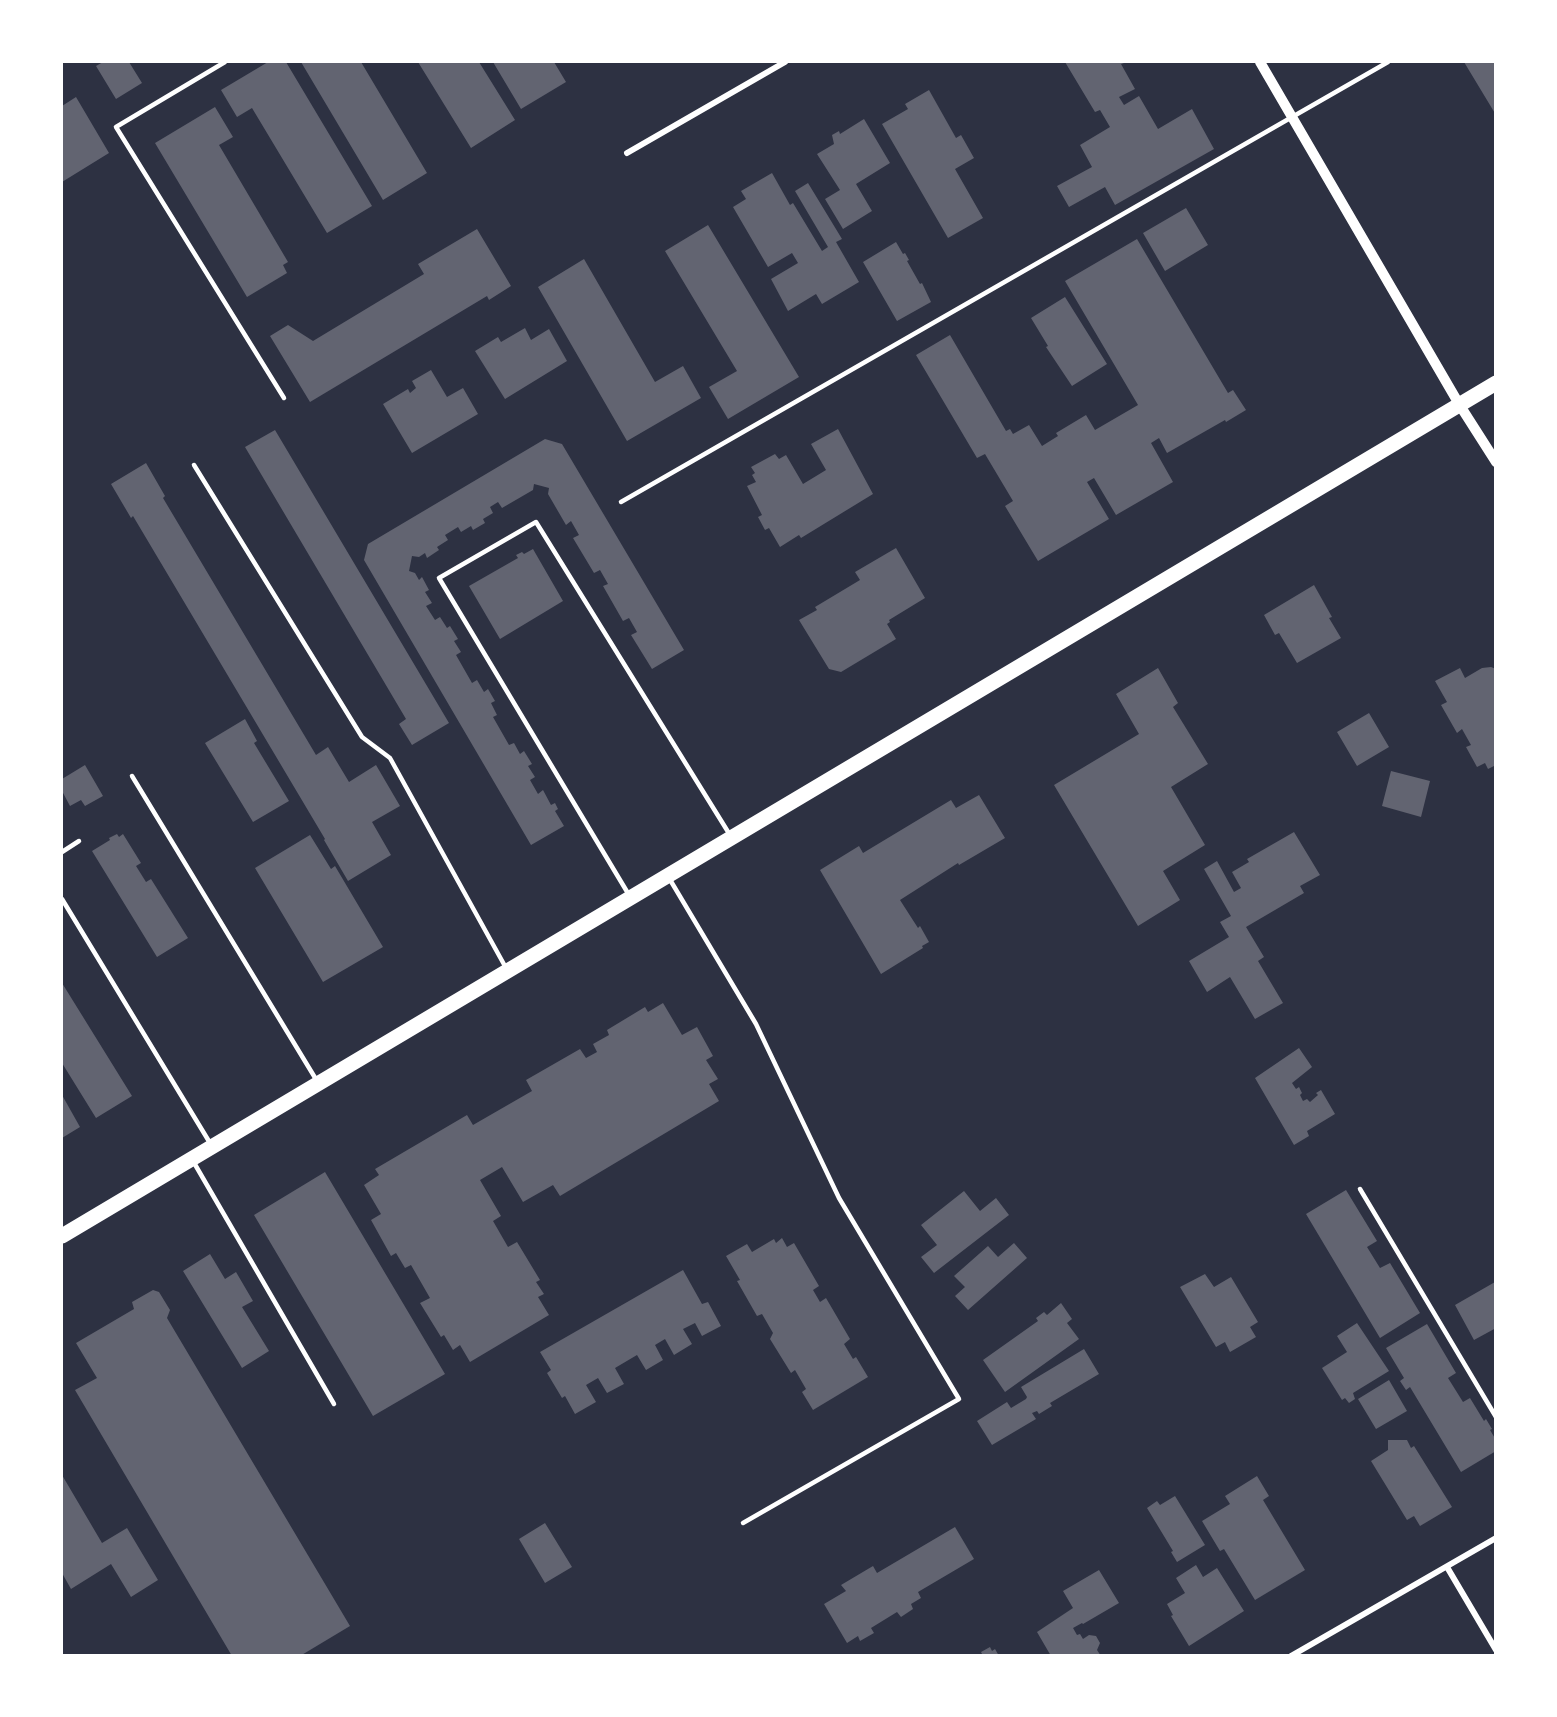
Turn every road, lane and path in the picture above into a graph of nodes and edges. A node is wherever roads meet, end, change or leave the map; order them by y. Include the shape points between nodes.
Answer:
1 (225, 62) edge
2 (785, 62) edge
3 (1260, 62) edge
4 (1388, 62) edge
5 (1293, 117) junction
6 (627, 153) dead end
7 (1496, 383) edge
8 (284, 398) dead end
9 (1459, 404) junction
10 (1496, 462) edge
11 (194, 465) dead end
12 (621, 502) dead end
13 (132, 776) dead end
14 (731, 838) junction
15 (79, 842) dead end
16 (62, 852) edge
17 (668, 875) junction
18 (630, 897) junction
19 (62, 898) edge
20 (508, 970) junction
21 (318, 1084) junction
22 (212, 1146) junction
23 (191, 1159) junction
24 (1360, 1189) dead end
25 (62, 1236) edge
26 (334, 1404) dead end
27 (1496, 1417) edge
28 (743, 1523) dead end
29 (1496, 1538) edge
30 (1447, 1567) junction
31 (1496, 1650) edge
32 (1291, 1656) edge

1 - 8 lane via 116,127
2 - 6 street
3 - 5 street
4 - 5 lane
5 - 9 street
5 - 12 lane
7 - 9 main road
9 - 10 street
9 - 14 main road
11 - 20 lane via 362,737 390,758
13 - 21 lane
14 - 17 main road
14 - 18 lane via 536,522 439,578
15 - 16 lane
17 - 18 main road
17 - 28 lane via 756,1024 839,1198 959,1399
18 - 20 main road
19 - 22 lane
20 - 21 main road
21 - 22 main road
22 - 23 main road
23 - 25 main road
23 - 26 lane
24 - 27 lane
29 - 30 street
30 - 31 street
30 - 32 street

